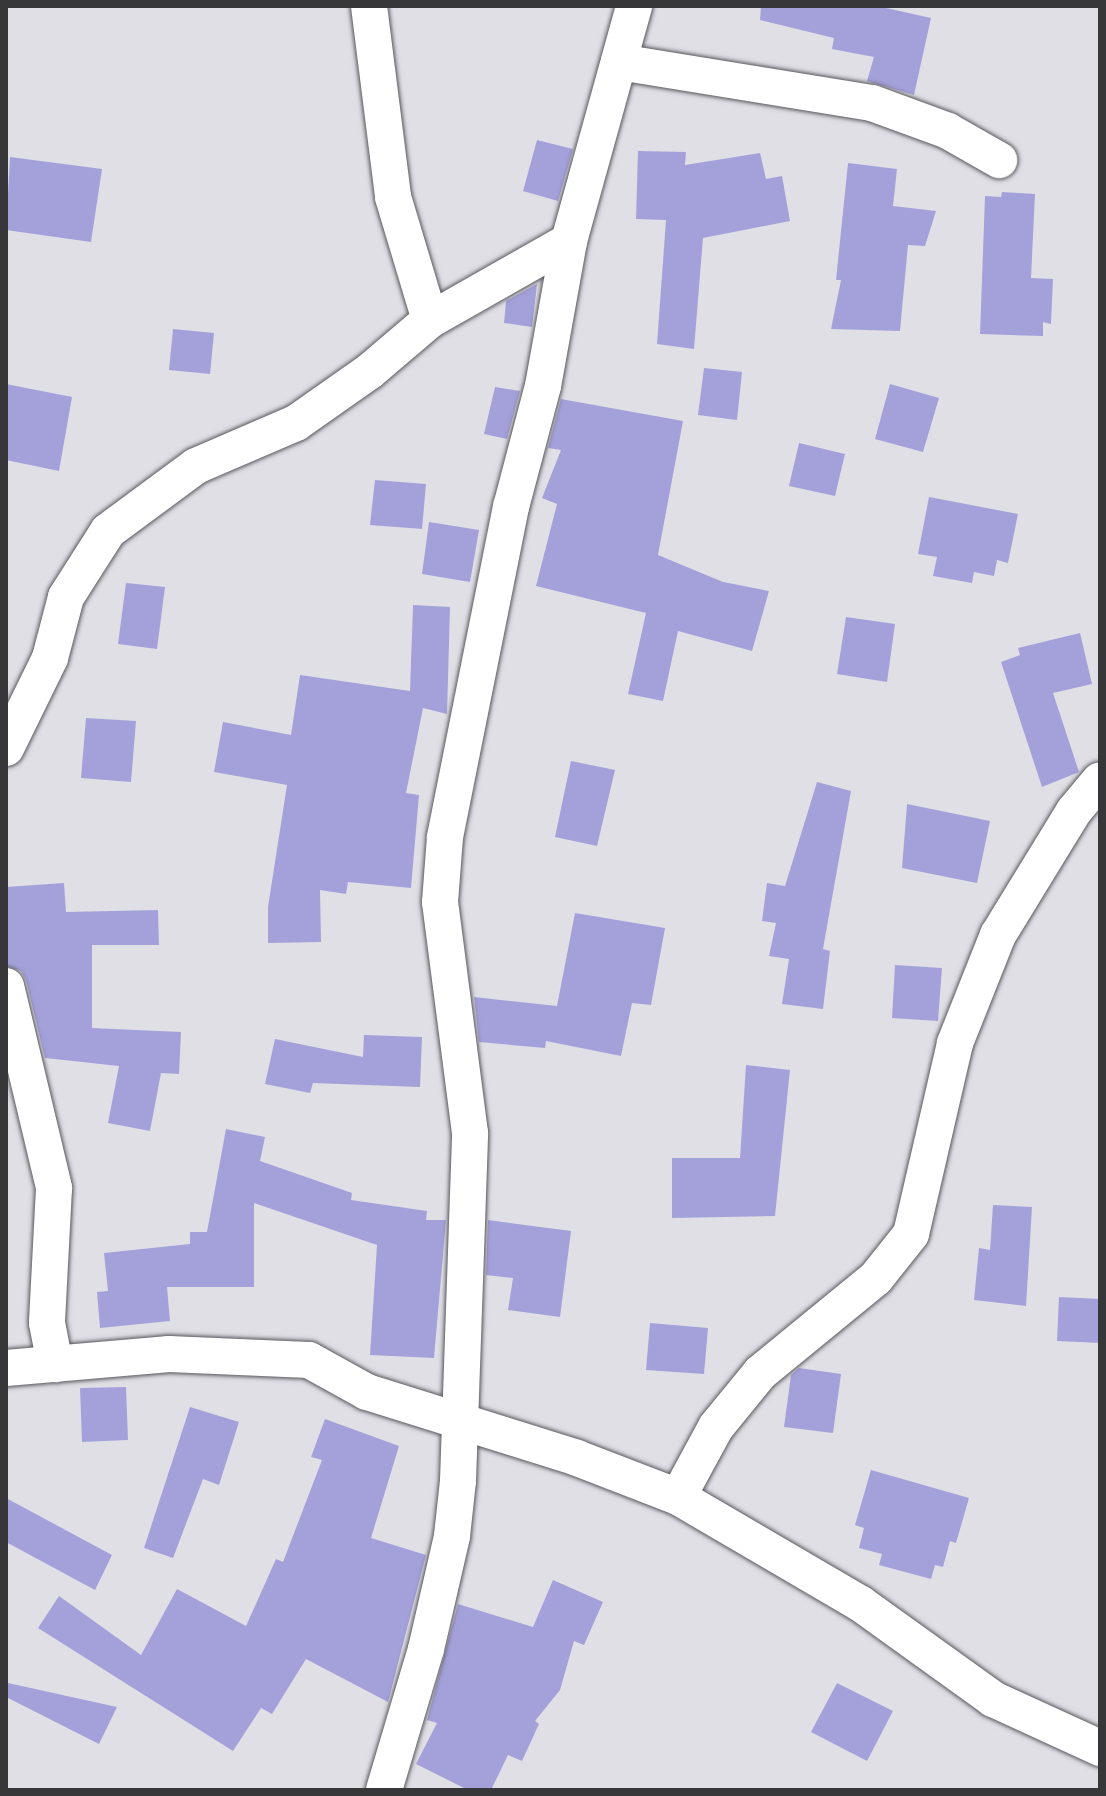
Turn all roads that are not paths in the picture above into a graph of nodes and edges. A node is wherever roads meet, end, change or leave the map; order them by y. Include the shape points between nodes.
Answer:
1 (369, 6) edge
2 (634, 6) edge
3 (619, 62) junction
4 (999, 160) dead end
5 (569, 241) junction
6 (430, 320) junction
7 (6, 748) edge
8 (1100, 780) edge
9 (6, 986) edge
10 (55, 1364) junction
11 (6, 1368) edge
12 (461, 1420) junction
13 (678, 1497) junction
14 (1100, 1748) edge
15 (384, 1790) edge

1 - 6 street via 393,197
2 - 3 street
3 - 4 street via 872,103 948,131
3 - 5 street
5 - 6 street
5 - 12 street via 543,386 511,507 445,837 440,902 470,1133
6 - 7 street via 296,423 196,466 108,531 66,597 50,658
8 - 13 street via 1074,811 998,935 955,1043 911,1234 876,1278 760,1373 716,1427
9 - 10 street via 54,1188 47,1323
10 - 11 street
10 - 12 street via 169,1354 309,1360 367,1392
12 - 13 street
12 - 15 street via 452,1536
13 - 14 street via 861,1604 993,1699

